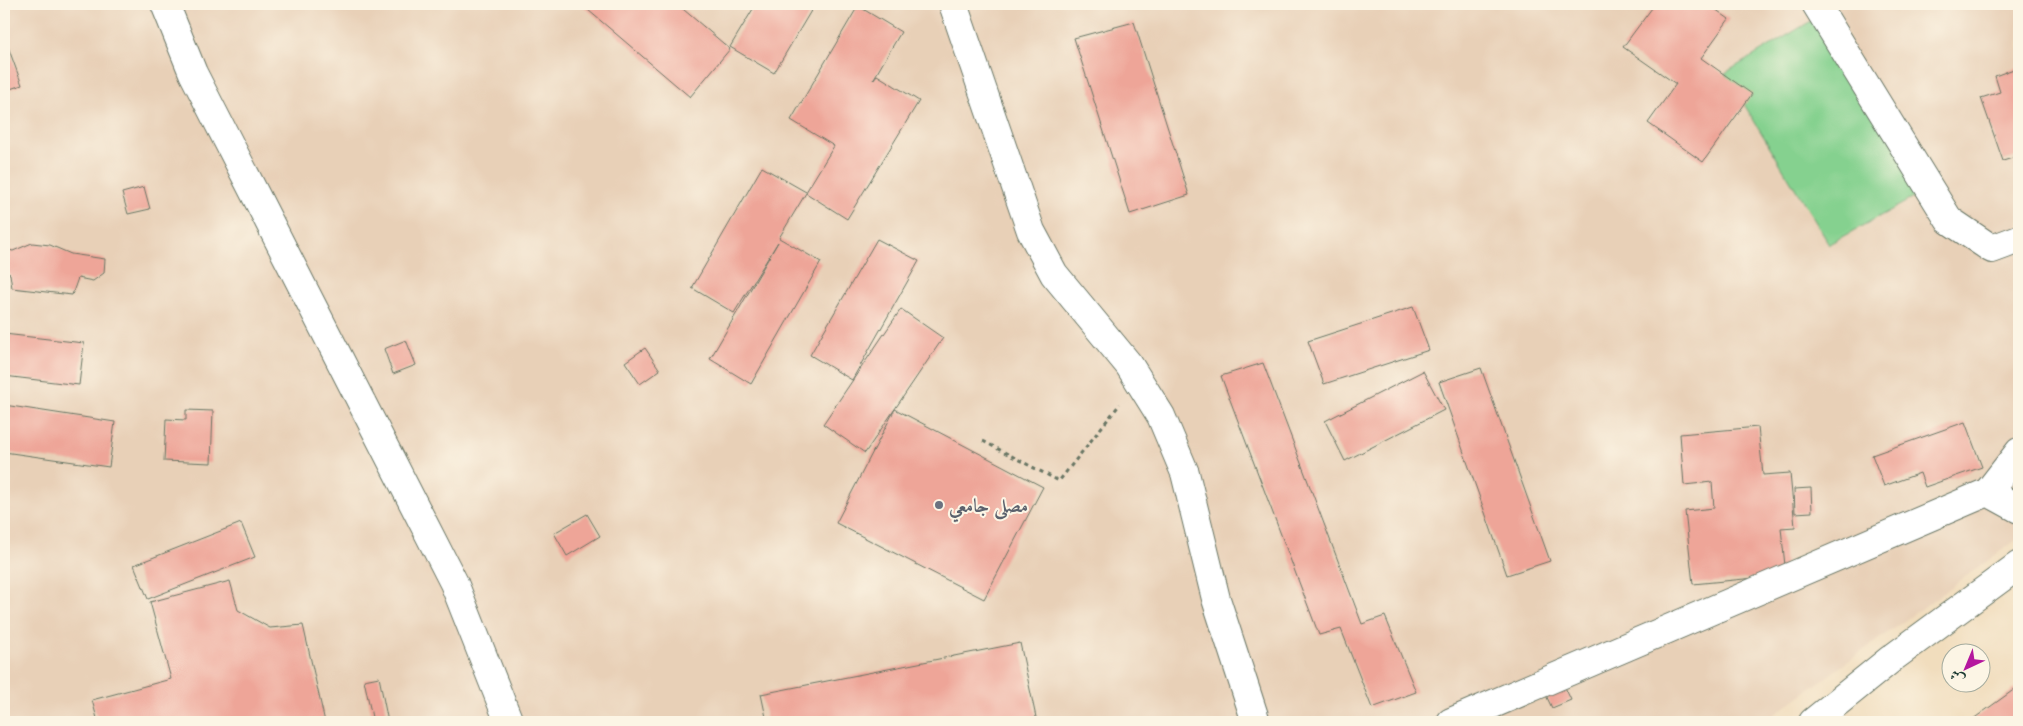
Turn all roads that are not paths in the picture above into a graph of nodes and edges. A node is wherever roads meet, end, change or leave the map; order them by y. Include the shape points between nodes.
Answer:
1 (165, 4) edge
2 (953, 4) edge
3 (1816, 4) edge
4 (2019, 239) edge
5 (2019, 452) edge
6 (1988, 492) junction
7 (2019, 509) edge
8 (2019, 565) edge
9 (509, 722) edge
10 (1256, 722) edge
11 (1451, 722) edge
12 (1813, 722) edge

1 - 9 street via 193,72 454,582
2 - 10 street via 1031,231 1054,274 1129,365 1161,416 1185,473 1216,599
3 - 4 street via 1949,220 1992,249
5 - 6 street
6 - 7 street
6 - 11 street
8 - 12 street via 1891,659

